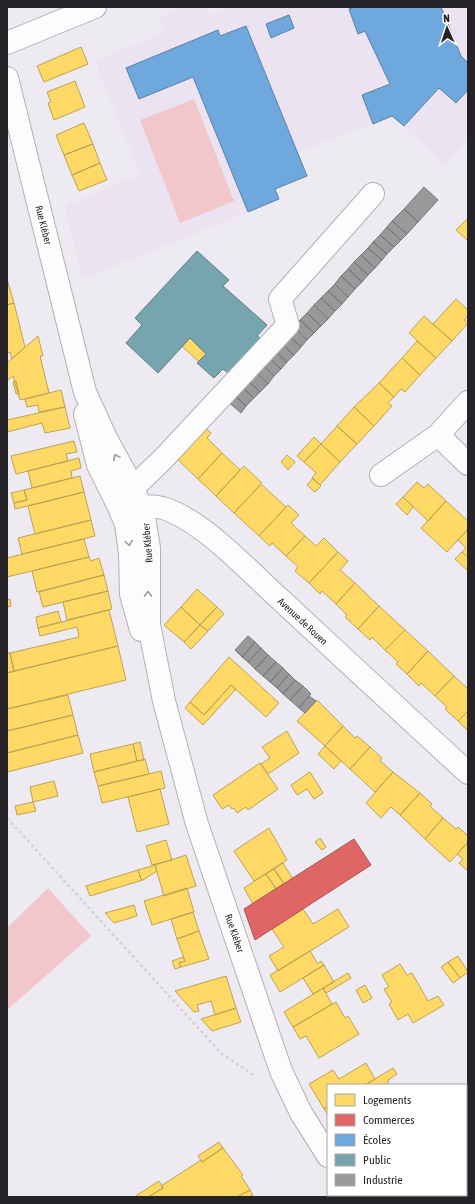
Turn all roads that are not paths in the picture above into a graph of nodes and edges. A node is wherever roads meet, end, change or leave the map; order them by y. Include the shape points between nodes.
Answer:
1 (95, 7) edge
2 (7, 43) edge
3 (7, 78) edge
4 (373, 194) dead end
5 (468, 402) edge
6 (438, 435) junction
7 (468, 464) edge
8 (381, 475) dead end
9 (132, 502) junction
10 (468, 773) edge
11 (327, 1154) edge

1 - 2 street
3 - 9 street, Rue Kléber via 80,373 83,405 93,452
4 - 9 street via 280,299 288,325 163,459
5 - 6 street
6 - 7 street
6 - 8 street
9 - 10 street, Avenue de Rouen via 171,510 215,541
9 - 11 street, Rue Kléber via 128,539 129,580 134,605 164,701 197,824 281,1071 301,1113

